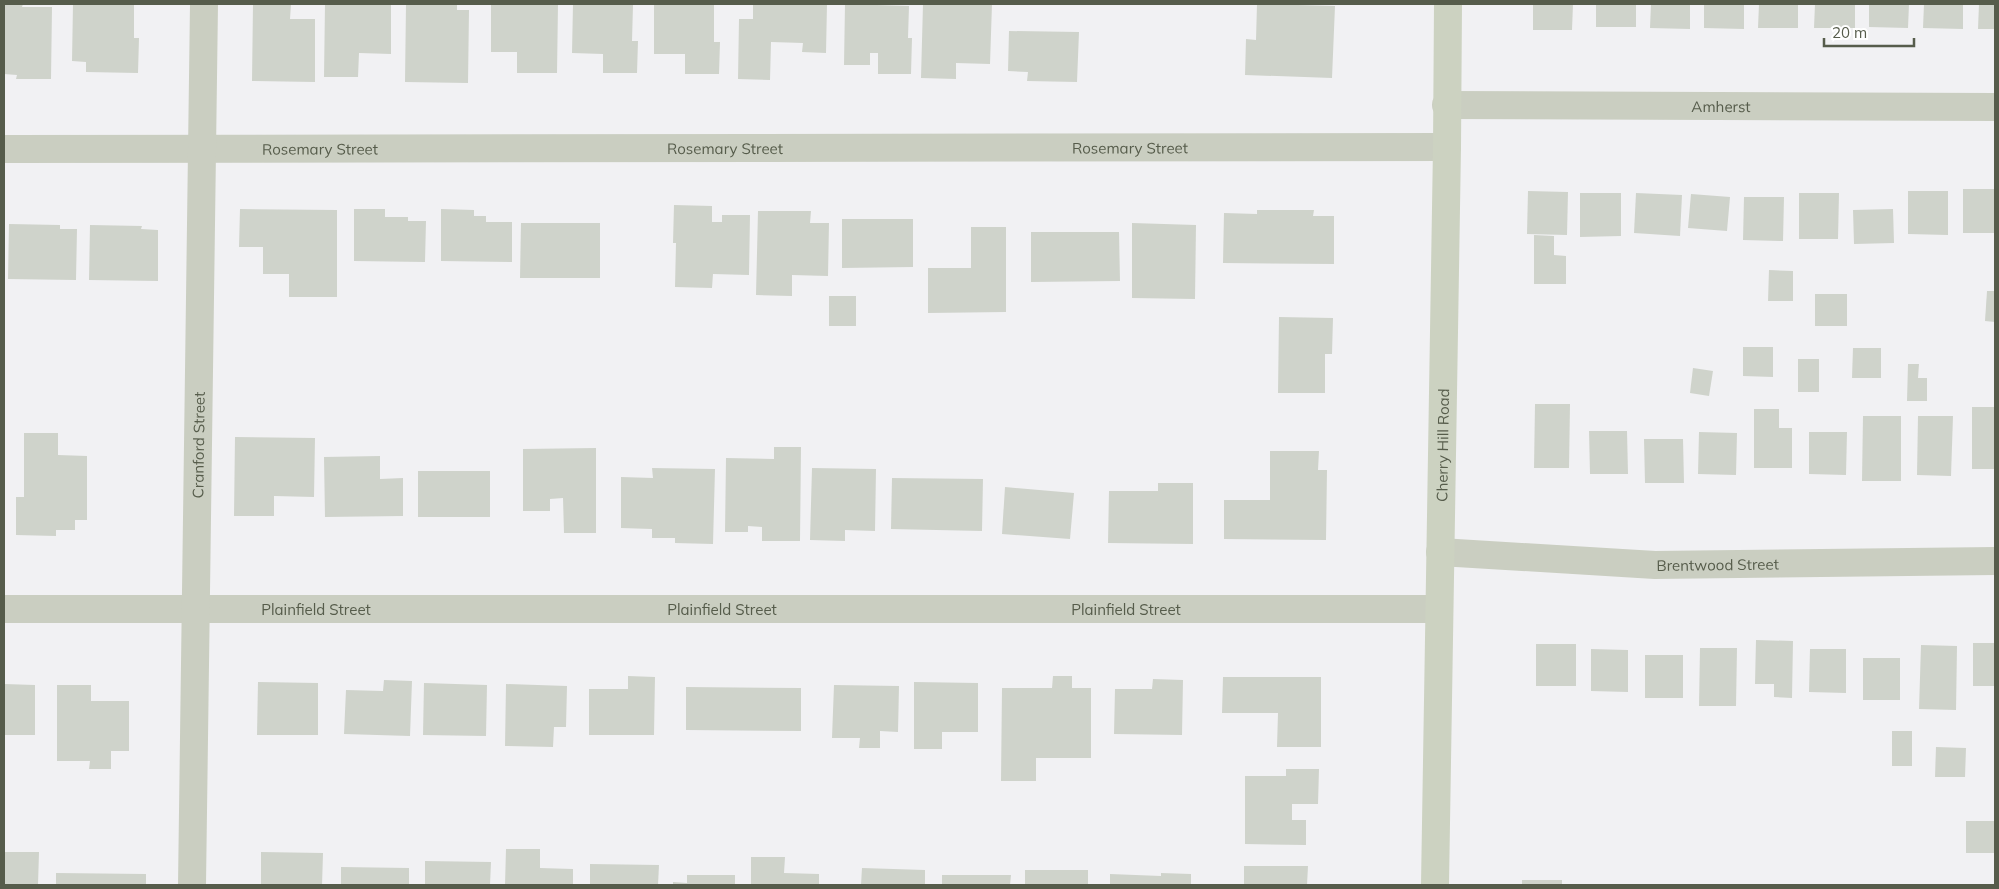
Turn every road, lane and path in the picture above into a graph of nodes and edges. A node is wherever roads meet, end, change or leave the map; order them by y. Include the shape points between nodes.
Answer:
1 (204, 4) edge
2 (1448, 4) edge
3 (1446, 105) junction
4 (1995, 107) edge
5 (1447, 147) junction
6 (4, 149) edge
7 (201, 150) junction
8 (1440, 552) junction
9 (1995, 561) edge
10 (4, 608) edge
11 (195, 609) junction
12 (1439, 609) junction
13 (192, 885) edge
14 (1435, 885) edge

1 - 7 street, Cranford Street
2 - 3 main road, Cherry Hill Road
3 - 4 street, Amherst
3 - 5 main road, Cherry Hill Road
5 - 7 street, Rosemary Street
5 - 8 main road, Cherry Hill Road
6 - 7 street, Rosemary Street
7 - 11 street, Cranford Street
8 - 9 street, Brentwood Street via 1655,565
8 - 12 main road, Cherry Hill Road
10 - 11 street, Plainfield Street
11 - 12 street, Plainfield Street
11 - 13 street, Cranford Street
12 - 14 main road, Cherry Hill Road

